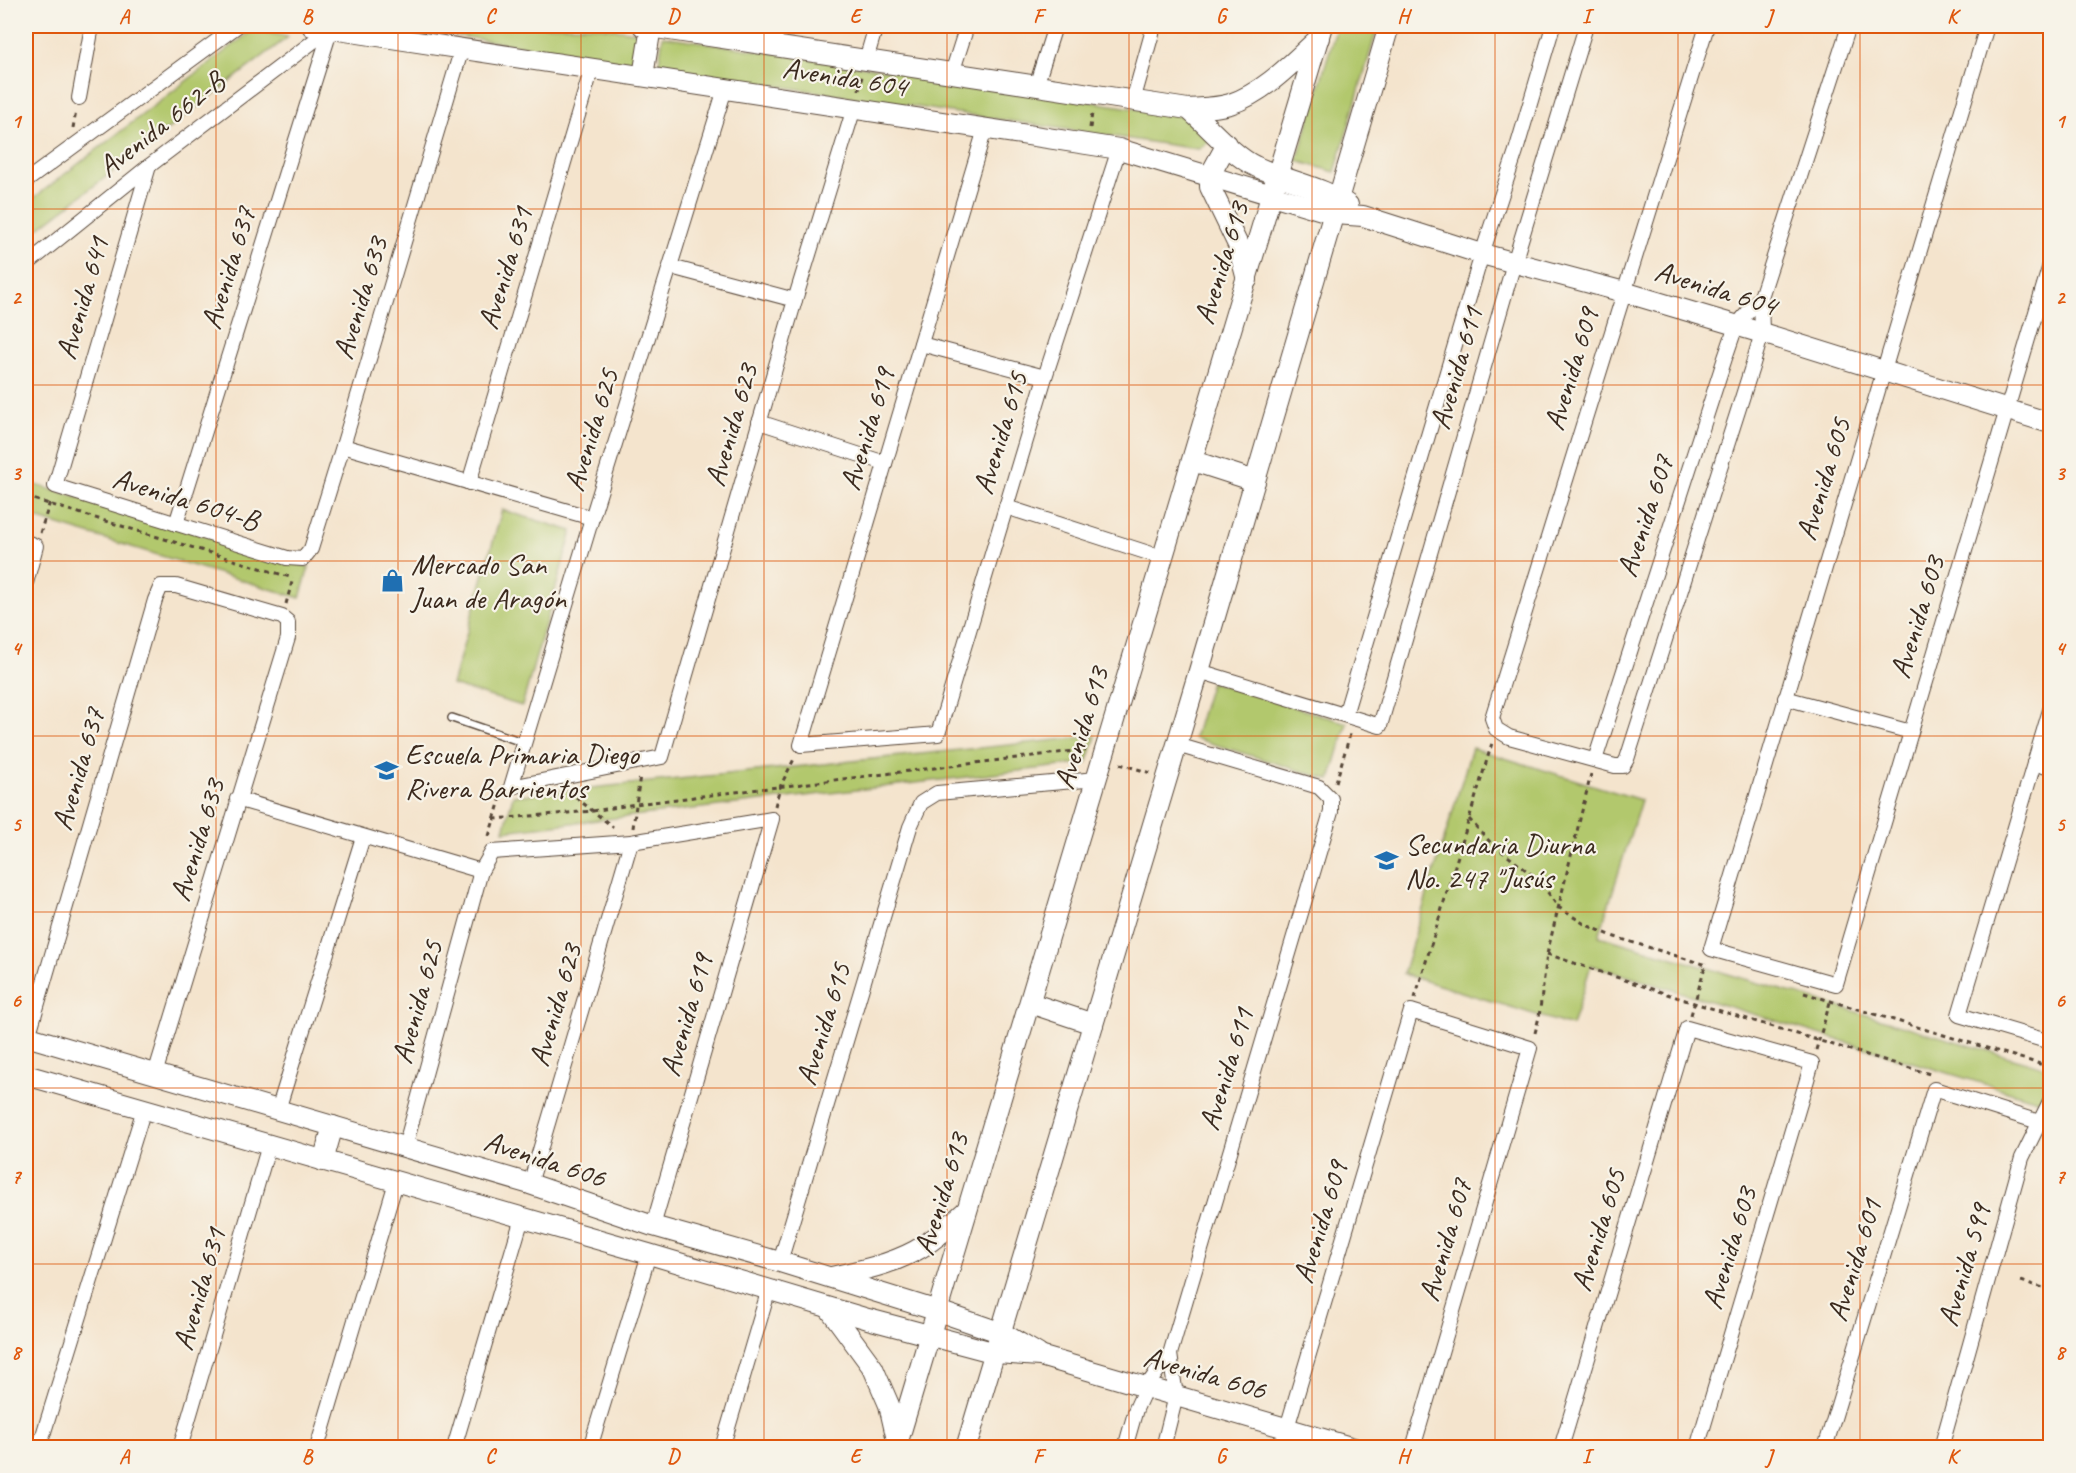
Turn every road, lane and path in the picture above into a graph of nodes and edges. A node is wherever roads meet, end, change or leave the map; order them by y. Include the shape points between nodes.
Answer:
1 (92, 26) edge
2 (237, 26) edge
3 (647, 26) edge
4 (778, 26) edge
5 (876, 26) edge
6 (967, 26) edge
7 (1055, 26) edge
8 (1154, 26) edge
9 (1389, 26) edge
10 (1553, 26) edge
11 (1586, 26) edge
12 (1707, 26) edge
13 (1849, 26) edge
14 (1987, 26) edge
15 (321, 27) edge
16 (690, 29) edge
17 (1321, 32) edge
18 (772, 46) junction
19 (462, 48) junction
20 (866, 60) junction
21 (592, 68) junction
22 (952, 73) junction
23 (643, 76) junction
24 (1036, 86) junction
25 (725, 89) junction
26 (1095, 95) junction
27 (79, 98) joint
28 (1133, 101) junction
29 (854, 108) junction
30 (1188, 109) junction
31 (985, 129) junction
32 (1088, 144) junction
33 (1227, 144) junction
34 (1119, 149) junction
35 (69, 150) junction
36 (149, 166) junction
37 (1210, 175) junction
38 (1278, 176) junction
39 (26, 181) edge
40 (1273, 195) junction
41 (1337, 206) junction
42 (1482, 254) junction
43 (1514, 263) junction
44 (26, 265) edge
45 (2050, 265) edge
46 (670, 267) junction
47 (1247, 281) junction
48 (1624, 292) junction
49 (1761, 297) junction
50 (795, 300) junction
51 (1736, 326) junction
52 (1762, 333) junction
53 (921, 344) junction
54 (1884, 371) junction
55 (1045, 377) junction
56 (2007, 409) junction
57 (759, 422) junction
58 (2050, 423) edge
59 (344, 446) junction
60 (1193, 460) junction
61 (885, 462) junction
62 (1255, 481) junction
63 (469, 483) junction
64 (55, 486) junction
65 (26, 497) edge
66 (49, 504) junction
67 (1006, 507) junction
68 (592, 518) junction
69 (176, 524) junction
70 (31, 544) edge
71 (1164, 558) junction
72 (301, 559) junction
73 (292, 578) junction
74 (26, 583) edge
75 (285, 620) junction
76 (1199, 670) junction
77 (1785, 698) junction
78 (2050, 710) edge
79 (1350, 717) junction
80 (452, 718) dead end
81 (1496, 729) junction
82 (1911, 732) junction
83 (525, 743) junction
84 (801, 745) junction
85 (1177, 745) junction
86 (1103, 759) junction
87 (1595, 760) junction
88 (642, 761) junction
89 (2034, 763) junction
90 (2050, 768) edge
91 (1167, 778) junction
92 (554, 779) junction
93 (1097, 779) junction
94 (511, 787) junction
95 (780, 787) junction
96 (237, 799) junction
97 (1331, 799) junction
98 (636, 804) junction
99 (593, 811) junction
100 (494, 819) junction
101 (772, 819) junction
102 (363, 837) junction
103 (631, 842) junction
104 (492, 852) junction
105 (481, 872) junction
106 (1710, 949) junction
107 (1547, 954) junction
108 (1836, 984) junction
109 (1030, 1003) junction
110 (1694, 1003) junction
111 (1411, 1011) junction
112 (1094, 1024) junction
113 (1687, 1028) junction
114 (27, 1037) edge
115 (1819, 1039) junction
116 (2050, 1042) edge
117 (1530, 1048) junction
118 (1812, 1063) junction
119 (155, 1074) junction
120 (26, 1075) edge
121 (1937, 1083) junction
122 (2050, 1101) edge
123 (144, 1109) junction
124 (278, 1110) junction
125 (2039, 1122) junction
126 (333, 1126) junction
127 (269, 1145) junction
128 (405, 1147) junction
129 (323, 1161) junction
130 (396, 1182) junction
131 (530, 1184) junction
132 (968, 1209) junction
133 (522, 1218) junction
134 (653, 1226) junction
135 (649, 1254) junction
136 (780, 1262) junction
137 (828, 1278) junction
138 (2021, 1281) dead end
139 (858, 1287) junction
140 (769, 1289) junction
141 (2050, 1290) edge
142 (829, 1308) junction
143 (938, 1311) junction
144 (851, 1315) junction
145 (1002, 1333) junction
146 (931, 1336) junction
147 (996, 1353) junction
148 (1170, 1354) junction
149 (1040, 1356) junction
150 (1146, 1387) junction
151 (1176, 1396) junction
152 (1287, 1428) junction
153 (897, 1445) edge
154 (39, 1448) edge
155 (180, 1448) edge
156 (316, 1448) edge
157 (454, 1448) edge
158 (590, 1448) edge
159 (722, 1448) edge
160 (966, 1448) edge
161 (1125, 1448) edge
162 (1163, 1448) edge
163 (1281, 1448) edge
164 (1354, 1448) edge
165 (1413, 1448) edge
166 (1561, 1448) edge
167 (1697, 1448) edge
168 (1824, 1448) edge
169 (1941, 1448) edge

1 - 27 street
2 - 35 street
3 - 16 street, Avenida 604
3 - 23 street
4 - 18 street
5 - 20 street
6 - 22 street
7 - 24 street
8 - 28 street
9 - 41 street
10 - 42 street, Avenida 611
11 - 43 street, Avenida 611
12 - 48 street, Avenida 609
13 - 49 street, Avenida 607
14 - 54 street, Avenida 605
15 - 19 street, Avenida 604
15 - 36 street, Avenida 662-B
15 - 69 street, Avenida 637
16 - 18 street, Avenida 604
17 - 30 street via 1290,64 1252,94 1228,105
17 - 38 street, Avenida 613
18 - 20 street, Avenida 604
19 - 21 street, Avenida 604
19 - 59 street, Avenida 633
20 - 22 street, Avenida 604
20 - 29 path
21 - 23 street, Avenida 604
21 - 63 street, Avenida 631
22 - 24 street, Avenida 604
23 - 25 street, Avenida 604
24 - 26 street, Avenida 604
25 - 29 street, Avenida 604
25 - 46 street, Avenida 625
26 - 28 street, Avenida 604
26 - 32 path
27 - 35 path
28 - 30 street, Avenida 604
29 - 31 street, Avenida 604
29 - 50 street, Avenida 623
30 - 33 street, Avenida 604
31 - 32 street, Avenida 604
31 - 53 street, Avenida 619
32 - 34 street, Avenida 604
33 - 37 street
33 - 38 street, Avenida 604 via 1245,160
34 - 37 street, Avenida 604
34 - 55 street, Avenida 615
35 - 39 street
36 - 44 street, Avenida 662-B
36 - 64 street, Avenida 641
37 - 40 street, Avenida 604
37 - 47 street via 1210,188 1238,245
38 - 40 street, Avenida 613
38 - 41 street, Avenida 604
40 - 41 street, Avenida 604
40 - 47 street, Avenida 613
41 - 42 street, Avenida 604
41 - 62 street
42 - 43 street, Avenida 604
42 - 79 street, Avenida 611
43 - 48 street, Avenida 604
43 - 79 street, Avenida 611 via 1380,726
45 - 56 street, Avenida 603
46 - 50 street
46 - 68 street, Avenida 625
47 - 60 street, Avenida 613
48 - 51 street, Avenida 604
48 - 81 street, Avenida 609 via 1492,718
49 - 51 street, Avenida 607
49 - 52 street, Avenida 607
50 - 57 street, Avenida 623
51 - 52 street, Avenida 604
51 - 87 street, Avenida 607
52 - 54 street, Avenida 604
52 - 87 street, Avenida 607 via 1627,759 1623,766
53 - 55 street
53 - 61 street, Avenida 619
54 - 56 street, Avenida 604
54 - 77 street, Avenida 605
55 - 67 street, Avenida 615
56 - 58 street, Avenida 604
56 - 82 street, Avenida 603
57 - 61 street
57 - 88 street, Avenida 623 via 662,757
59 - 63 street
59 - 72 street, Avenida 633 via 310,549
60 - 62 street
60 - 71 street, Avenida 613
61 - 84 street, Avenida 619
62 - 76 street
63 - 68 street
64 - 66 path
64 - 69 street, Avenida 604-B
65 - 66 path
66 - 70 path
66 - 73 path
67 - 71 street
67 - 84 street, Avenida 615 via 938,734
68 - 83 street, Avenida 625
69 - 72 street, Avenida 604-B
70 - 74 street
71 - 86 street, Avenida 613
72 - 73 path
73 - 75 path
75 - 96 street, Avenida 633 via 288,638
75 - 114 street, Avenida 637 via 176,586 161,586
76 - 79 street
76 - 85 street
77 - 82 street
77 - 106 street, Avenida 605
78 - 89 street
79 - 97 path
80 - 83 lane
81 - 87 street via 1509,737
81 - 111 path
82 - 108 street, Avenida 603
83 - 94 street, Avenida 625
84 - 95 path
85 - 91 street
85 - 97 street via 1319,787
86 - 91 path
86 - 93 street, Avenida 613
86 - 95 path via 1083,750
87 - 107 path
88 - 92 street
88 - 98 path
89 - 90 street
89 - 116 street via 1959,1015
91 - 112 street
92 - 94 street
92 - 99 path
93 - 109 street, Avenida 613
93 - 136 street, Avenida 615 via 937,793 921,803 910,827
94 - 100 path via 501,797
95 - 98 path
95 - 101 path
96 - 102 street
96 - 119 street, Avenida 633
97 - 148 street, Avenida 611
98 - 99 path
98 - 103 path
99 - 100 path
99 - 103 path
100 - 104 path via 488,841
101 - 103 street
101 - 134 street, Avenida 619
102 - 105 street
102 - 124 street
103 - 104 street
103 - 131 street, Avenida 623
104 - 105 street
105 - 128 street, Avenida 625
106 - 108 street
106 - 110 path
107 - 110 path
107 - 117 path via 1539,1017
108 - 115 path
109 - 112 street
109 - 132 street, Avenida 613
110 - 113 path
110 - 115 path
111 - 117 street
111 - 152 street, Avenida 609
112 - 145 street
113 - 118 street
113 - 166 street, Avenida 605
114 - 119 street, Avenida 606
115 - 118 path
115 - 121 path
117 - 165 street, Avenida 607
118 - 167 street, Avenida 603
119 - 124 street, Avenida 606
120 - 123 street, Avenida 606
121 - 125 street
121 - 168 street, Avenida 601
122 - 125 street, Avenida 599
123 - 127 street, Avenida 606
123 - 154 street
124 - 126 street, Avenida 606
125 - 169 street, Avenida 599 via 2022,1158
126 - 128 street, Avenida 606
126 - 129 street
127 - 129 street, Avenida 606
127 - 155 street, Avenida 631
128 - 131 street, Avenida 606
129 - 130 street, Avenida 606
130 - 133 street, Avenida 606
130 - 156 street
131 - 134 street, Avenida 606
132 - 137 street via 915,1251 891,1262
132 - 143 street, Avenida 613
133 - 135 street, Avenida 606
133 - 157 street
134 - 136 street, Avenida 606
135 - 140 street, Avenida 606
135 - 158 street
136 - 137 street, Avenida 606
137 - 139 street, Avenida 606
138 - 141 path
139 - 143 street, Avenida 606
139 - 144 street
140 - 142 street, Avenida 606
140 - 159 street
142 - 144 street, Avenida 606
142 - 153 street via 873,1368 889,1405
143 - 145 street, Avenida 606
143 - 146 street, Avenida 613
144 - 146 street, Avenida 606
145 - 147 street
145 - 149 street, Avenida 606
146 - 147 street, Avenida 606
146 - 153 street, Avenida 613
147 - 149 street, Avenida 606
147 - 160 street
148 - 150 street, Avenida 611
148 - 151 street, Avenida 611
149 - 150 street, Avenida 606
150 - 151 street, Avenida 606
150 - 161 street, Avenida 611
151 - 152 street, Avenida 606
151 - 162 street, Avenida 611
152 - 163 street, Avenida 609
152 - 164 street, Avenida 606

